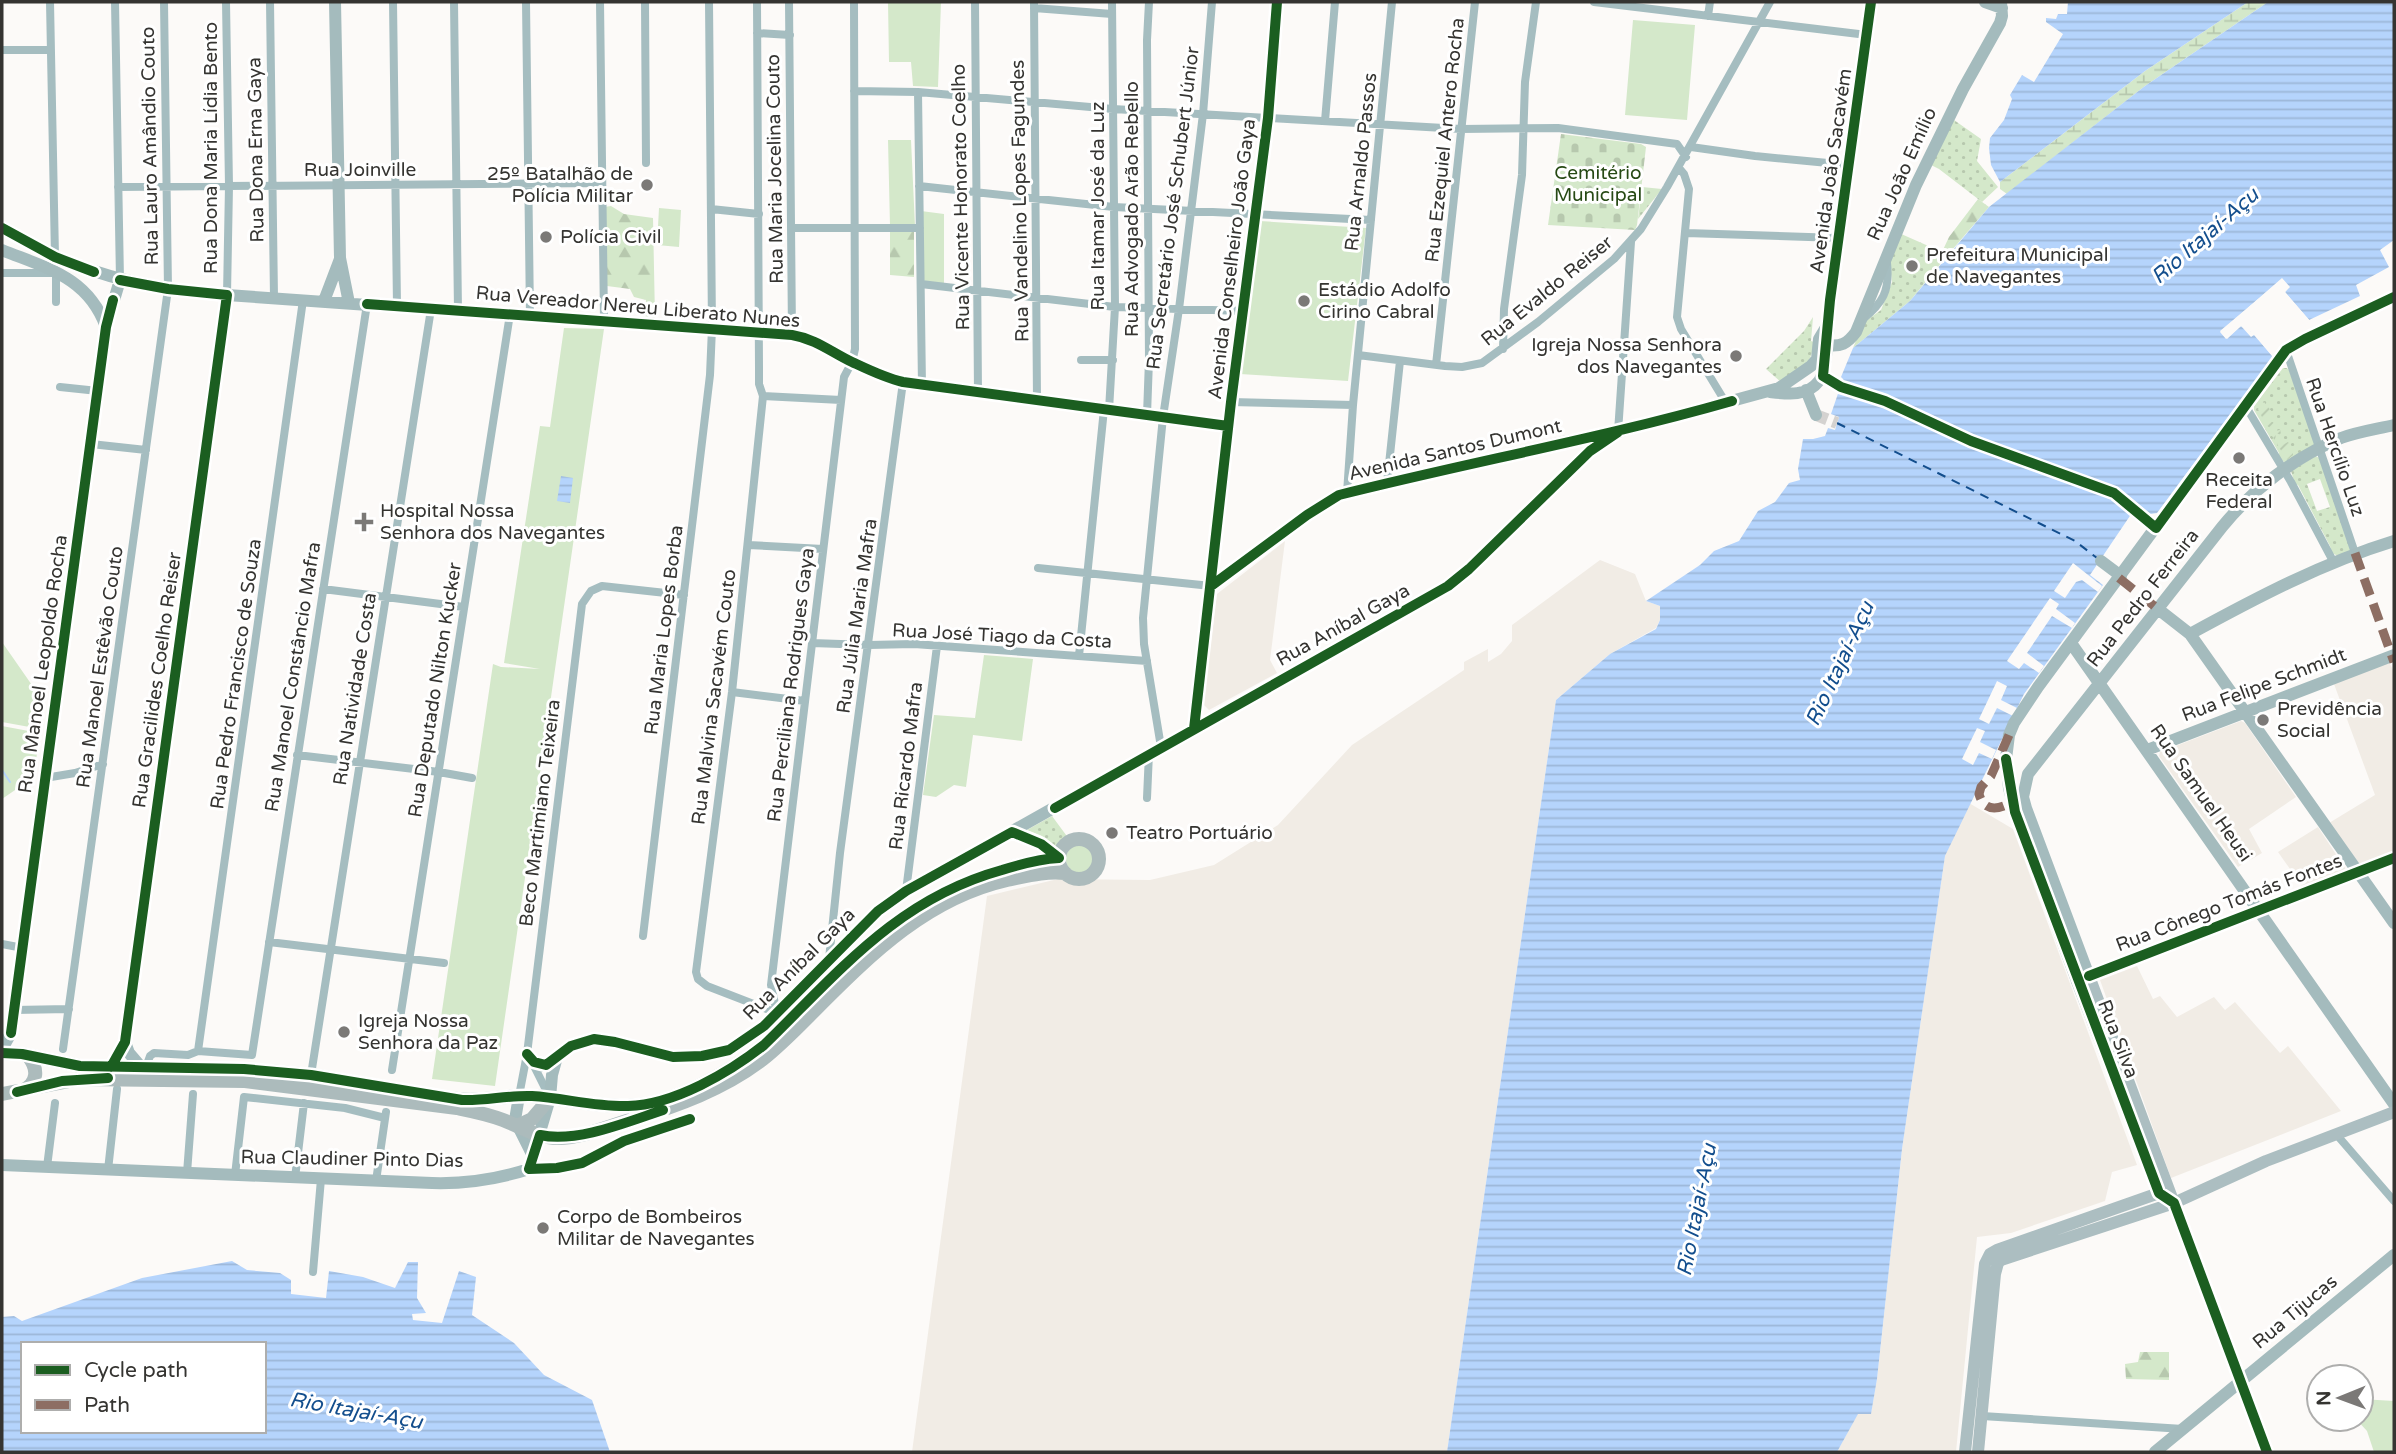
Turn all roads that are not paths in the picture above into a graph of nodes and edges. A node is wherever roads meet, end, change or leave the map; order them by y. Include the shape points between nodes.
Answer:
1 (50, 2) edge
2 (115, 2) edge
3 (164, 2) edge
4 (226, 2) edge
5 (270, 2) edge
6 (335, 2) edge
7 (393, 2) edge
8 (454, 2) edge
9 (526, 2) edge
10 (600, 2) edge
11 (645, 2) edge
12 (709, 2) edge
13 (757, 2) edge
14 (789, 2) edge
15 (854, 2) edge
16 (975, 2) edge
17 (1112, 2) edge
18 (1149, 2) edge
19 (1212, 2) edge
20 (1277, 2) edge
21 (1335, 2) edge
22 (1392, 2) edge
23 (1475, 2) edge
24 (1536, 2) edge
25 (1594, 2) edge
26 (1710, 2) edge
27 (1770, 2) edge
28 (1871, 2) edge
29 (1985, 2) edge
30 (1034, 5) edge
31 (2001, 5) edge
32 (1654, 6) edge
33 (1112, 14) junction
34 (1708, 16) junction
35 (1758, 23) junction
36 (757, 33) junction
37 (790, 35) junction
38 (1867, 35) junction
39 (2, 50) edge
40 (51, 50) junction
41 (854, 91) junction
42 (918, 92) junction
43 (975, 96) junction
44 (1035, 102) junction
45 (1113, 108) junction
46 (1147, 110) junction
47 (1203, 114) junction
48 (1268, 118) junction
49 (1325, 121) junction
50 (1380, 124) junction
51 (1524, 128) junction
52 (1461, 129) junction
53 (1691, 146) junction
54 (1686, 157) junction
55 (646, 163) dead end
56 (1849, 165) junction
57 (1679, 168) junction
58 (602, 183) junction
59 (528, 184) junction
60 (396, 185) junction
61 (457, 185) junction
62 (229, 186) junction
63 (272, 186) junction
64 (338, 186) junction
65 (919, 186) junction
66 (118, 187) junction
67 (167, 187) junction
68 (976, 192) junction
69 (1036, 199) junction
70 (1114, 208) junction
71 (710, 209) junction
72 (1148, 210) junction
73 (1191, 212) junction
74 (759, 214) junction
75 (1256, 214) junction
76 (1371, 220) junction
77 (2, 228) edge
78 (791, 228) junction
79 (855, 228) junction
80 (920, 228) junction
81 (1685, 233) junction
82 (1839, 237) junction
83 (1632, 242) junction
84 (2, 250) edge
85 (55, 257) junction
86 (340, 258) junction
87 (2, 273) edge
88 (56, 273) junction
89 (120, 280) junction
90 (920, 284) junction
91 (168, 289) junction
92 (977, 290) junction
93 (227, 295) junction
94 (1037, 297) junction
95 (2394, 297) edge
96 (274, 298) junction
97 (303, 300) junction
98 (324, 301) junction
99 (56, 302) dead end
100 (349, 303) junction
101 (367, 304) junction
102 (397, 306) junction
103 (1115, 307) junction
104 (1149, 307) junction
105 (431, 309) junction
106 (1179, 309) junction
107 (458, 311) junction
108 (1244, 311) junction
109 (510, 314) junction
110 (530, 316) junction
111 (604, 321) junction
112 (1828, 324) junction
113 (106, 327) junction
114 (712, 328) junction
115 (759, 332) junction
116 (792, 335) junction
117 (1826, 345) junction
118 (1503, 349) junction
119 (2286, 351) junction
120 (1358, 355) junction
121 (1081, 360) dead end
122 (1113, 360) junction
123 (1400, 361) junction
124 (852, 362) junction
125 (1436, 365) junction
126 (903, 382) junction
127 (922, 386) junction
128 (60, 387) dead end
129 (1806, 390) junction
130 (98, 391) junction
131 (1769, 391) junction
132 (978, 393) junction
133 (763, 396) junction
134 (841, 400) junction
135 (1037, 400) junction
136 (1231, 402) junction
137 (1726, 403) junction
138 (1353, 405) junction
139 (2245, 405) junction
140 (1107, 410) junction
141 (1147, 415) junction
142 (1816, 415) dead end
143 (1163, 417) junction
144 (2394, 425) edge
145 (1228, 426) junction
146 (1618, 432) junction
147 (1563, 442) junction
148 (90, 444) junction
149 (2319, 448) junction
150 (146, 450) junction
151 (1571, 468) junction
152 (2283, 469) junction
153 (1387, 483) junction
154 (1347, 493) junction
155 (2136, 513) dead end
156 (2156, 528) junction
157 (2394, 541) edge
158 (748, 545) junction
159 (823, 549) junction
160 (2355, 553) junction
161 (2101, 561) dead end
162 (2333, 561) junction
163 (1038, 568) dead end
164 (1087, 573) junction
165 (2121, 576) junction
166 (1147, 578) junction
167 (1211, 586) junction
168 (323, 589) junction
169 (684, 595) junction
170 (386, 597) junction
171 (464, 607) junction
172 (2158, 609) junction
173 (2190, 634) junction
174 (812, 643) junction
175 (2071, 643) junction
176 (869, 645) junction
177 (937, 646) junction
178 (2394, 655) edge
179 (1079, 656) junction
180 (1147, 660) junction
181 (2101, 683) junction
182 (732, 692) junction
183 (805, 701) junction
184 (2246, 713) junction
185 (1194, 729) junction
186 (1156, 750) junction
187 (2147, 750) junction
188 (296, 755) junction
189 (2006, 759) junction
190 (358, 763) junction
191 (103, 764) junction
192 (2033, 767) junction
193 (439, 772) junction
194 (45, 778) junction
195 (472, 778) dead end
196 (1147, 798) dead end
197 (1012, 832) junction
198 (1059, 858) junction
199 (2394, 858) edge
200 (2358, 872) junction
201 (1065, 873) junction
202 (906, 891) junction
203 (2259, 910) junction
204 (2394, 923) edge
205 (643, 936) dead end
206 (269, 942) junction
207 (2, 944) edge
208 (23, 948) junction
209 (331, 948) junction
210 (410, 958) junction
211 (829, 960) junction
212 (444, 962) dead end
213 (2083, 979) junction
214 (69, 1009) junction
215 (14, 1010) junction
216 (777, 1013) junction
217 (125, 1042) junction
218 (63, 1049) dead end
219 (2, 1051) edge
220 (198, 1051) junction
221 (527, 1054) junction
222 (557, 1056) junction
223 (29, 1057) junction
224 (143, 1067) junction
225 (392, 1070) dead end
226 (106, 1072) junction
227 (311, 1075) junction
228 (117, 1089) dead end
229 (20, 1092) junction
230 (2, 1094) edge
231 (193, 1094) dead end
232 (519, 1096) junction
233 (550, 1098) junction
234 (55, 1103) dead end
235 (304, 1103) junction
236 (2394, 1104) edge
237 (2, 1105) edge
238 (2394, 1112) edge
239 (690, 1119) dead end
240 (517, 1126) junction
241 (2336, 1134) junction
242 (540, 1135) junction
243 (532, 1154) junction
244 (2, 1165) edge
245 (47, 1167) junction
246 (529, 1169) junction
247 (108, 1170) junction
248 (187, 1173) junction
249 (235, 1175) junction
250 (295, 1178) junction
251 (321, 1179) junction
252 (376, 1181) junction
253 (2159, 1193) junction
254 (2394, 1201) edge
255 (2174, 1203) junction
256 (2394, 1255) edge
257 (1994, 1259) junction
258 (313, 1272) dead end
259 (2241, 1382) junction
260 (1982, 1416) junction
261 (2183, 1429) junction
262 (1965, 1452) edge
263 (1978, 1452) edge
264 (2155, 1452) edge
265 (2267, 1452) edge

1 - 40 street
2 - 66 street
3 - 67 street, Rua Lauro Amândio Couto
4 - 62 street, Rua Dona Maria Lídia Bento
5 - 63 street, Rua Dona Erna Gaya
6 - 64 main road
7 - 60 street
8 - 61 street
9 - 59 street
10 - 58 street
11 - 55 street
12 - 71 street, Rua Maria Lopes Borba
13 - 36 street, Rua Malvina Sacavém Couto
14 - 37 street, Rua Maria Jocelina Couto
15 - 41 street, Rua Perciliana Rodrigues Gaya
16 - 43 street, Rua Vicente Honorato Coelho
17 - 33 street, Rua Itamar José da Luz
18 - 46 street, Rua Advogado Arão Rebello
19 - 47 street, Rua Secretário José Schubert Júnior
20 - 48 main road, Avenida Conselheiro João Gaya
21 - 49 street
22 - 50 street, Rua Arnaldo Passos
23 - 52 street, Rua Ezequiel Antero Rocha
24 - 51 street
25 - 32 street
26 - 34 street
27 - 35 street
28 - 38 main road, Avenida João Sacavém
29 - 31 main road
30 - 33 street
30 - 44 street, Rua Vandelino Lopes Fagundes
31 - 117 main road, Rua João Emílio via 2000,23 1943,127 1856,332 1845,344
32 - 34 street
33 - 45 street, Rua Itamar José da Luz
34 - 35 street
35 - 38 street
35 - 53 street
36 - 37 street
36 - 74 street, Rua Malvina Sacavém Couto
37 - 78 street, Rua Maria Jocelina Couto
38 - 56 main road, Avenida João Sacavém
39 - 40 street
40 - 85 street
41 - 42 street
41 - 79 street, Rua Perciliana Rodrigues Gaya
42 - 43 street
42 - 65 street
43 - 44 street
43 - 68 street, Rua Vicente Honorato Coelho
44 - 45 street
44 - 69 street, Rua Vandelino Lopes Fagundes
45 - 46 street
45 - 70 street, Rua Itamar José da Luz
46 - 47 street
46 - 72 street, Rua Advogado Arão Rebello
47 - 48 street
47 - 73 street, Rua Secretário José Schubert Júnior
48 - 49 street
48 - 75 main road, Avenida Conselheiro João Gaya
49 - 50 street
50 - 52 street
50 - 76 street, Rua Arnaldo Passos
51 - 52 street
51 - 54 street via 1577,129 1677,144
51 - 118 street
52 - 125 street, Rua Ezequiel Antero Rocha
53 - 54 street
53 - 56 street
54 - 57 street
56 - 82 main road, Avenida João Sacavém
57 - 81 street via 1689,189
57 - 83 street
58 - 59 street, Rua Joinville
58 - 111 street
59 - 61 street, Rua Joinville
59 - 110 street
60 - 61 street, Rua Joinville
60 - 64 street, Rua Joinville
60 - 102 street
61 - 107 street
62 - 63 street, Rua Joinville
62 - 67 street, Rua Joinville
62 - 93 street, Rua Dona Maria Lídia Bento
63 - 64 street, Rua Joinville
63 - 96 street, Rua Dona Erna Gaya
64 - 86 main road
65 - 68 street
65 - 80 street
66 - 67 street, Rua Joinville
66 - 89 street
67 - 91 street, Rua Lauro Amândio Couto
68 - 69 street
68 - 92 street, Rua Vicente Honorato Coelho
69 - 70 street
69 - 94 street, Rua Vandelino Lopes Fagundes
70 - 72 street
70 - 103 street, Rua Itamar José da Luz
71 - 74 street
71 - 114 street, Rua Maria Lopes Borba
72 - 73 street
72 - 104 street, Rua Advogado Arão Rebello
73 - 75 street
73 - 106 street, Rua Secretário José Schubert Júnior
74 - 115 street, Rua Malvina Sacavém Couto
75 - 76 street
75 - 108 main road, Avenida Conselheiro João Gaya
76 - 120 street, Rua Arnaldo Passos
77 - 85 main road, Rua Vereador Nereu Liberato Nunes
78 - 79 street
78 - 116 street, Rua Maria Jocelina Couto
79 - 80 street
79 - 124 street, Rua Perciliana Rodrigues Gaya
80 - 90 street
81 - 82 street
81 - 137 street via 1677,317
82 - 112 main road, Avenida João Sacavém
83 - 118 street, Rua Evaldo Reiser
83 - 146 street
84 - 88 main road
85 - 89 main road, Rua Vereador Nereu Liberato Nunes
86 - 98 main road
86 - 100 main road
87 - 88 street
88 - 99 street
88 - 113 main road via 92,299
89 - 91 main road, Rua Vereador Nereu Liberato Nunes
89 - 113 main road, Rua Manoel Leopoldo Rocha
90 - 92 street
90 - 127 street
91 - 93 main road, Rua Vereador Nereu Liberato Nunes
91 - 150 street, Rua Manoel Estêvão Couto
92 - 94 street
92 - 132 street, Rua Vicente Honorato Coelho
93 - 96 main road, Rua Vereador Nereu Liberato Nunes
93 - 217 main road, Rua Gracilides Coelho Reiser
94 - 103 street
94 - 135 street, Rua Vandelino Lopes Fagundes
95 - 119 main road
96 - 97 main road, Rua Vereador Nereu Liberato Nunes
97 - 98 main road, Rua Vereador Nereu Liberato Nunes
97 - 220 street, Rua Pedro Francisco de Souza
98 - 100 main road, Rua Vereador Nereu Liberato Nunes
100 - 101 main road, Rua Vereador Nereu Liberato Nunes
101 - 102 main road, Rua Vereador Nereu Liberato Nunes
101 - 168 street, Rua Manoel Constâncio Mafra
102 - 105 main road, Rua Vereador Nereu Liberato Nunes
103 - 104 street
103 - 122 street, Rua Itamar José da Luz
104 - 106 street
104 - 141 street, Rua Advogado Arão Rebello
105 - 107 main road, Rua Vereador Nereu Liberato Nunes
105 - 170 street, Rua Natividade Costa
106 - 108 street
106 - 143 street, Rua Secretário José Schubert Júnior
107 - 109 main road, Rua Vereador Nereu Liberato Nunes
108 - 136 main road, Avenida Conselheiro João Gaya
109 - 110 main road, Rua Vereador Nereu Liberato Nunes
109 - 171 street, Rua Deputado Nilton Kucker
110 - 111 main road, Rua Vereador Nereu Liberato Nunes
111 - 114 main road, Rua Vereador Nereu Liberato Nunes
112 - 117 main road, Avenida João Sacavém
112 - 131 main road, Avenida Santos Dumont via 1811,366
113 - 130 main road, Rua Manoel Leopoldo Rocha
114 - 115 main road, Rua Vereador Nereu Liberato Nunes
114 - 169 street, Rua Maria Lopes Borba
115 - 116 main road, Rua Vereador Nereu Liberato Nunes
115 - 133 street, Rua Malvina Sacavém Couto
116 - 124 main road, Rua Vereador Nereu Liberato Nunes via 818,342
117 - 129 main road, Avenida João Sacavém via 1826,378
118 - 125 street, Rua Evaldo Reiser via 1477,365
119 - 139 main road
119 - 149 street, Rua Hercílio Luz
120 - 123 street, Rua Evaldo Reiser
120 - 138 street, Rua Arnaldo Passos
121 - 122 street
122 - 140 street, Rua Itamar José da Luz
123 - 125 street, Rua Evaldo Reiser
123 - 153 street
124 - 126 main road, Rua Vereador Nereu Liberato Nunes
124 - 134 street, Rua Perciliana Rodrigues Gaya via 844,377
126 - 127 main road, Rua Vereador Nereu Liberato Nunes
126 - 176 street, Rua Júlia Maria Mafra
127 - 132 main road, Rua Vereador Nereu Liberato Nunes
128 - 130 street
129 - 131 main road via 1793,395
129 - 142 main road
130 - 148 main road, Rua Manoel Leopoldo Rocha
131 - 137 main road, Avenida Santos Dumont
132 - 135 main road, Rua Vereador Nereu Liberato Nunes
133 - 134 street
133 - 158 street, Rua Malvina Sacavém Couto
134 - 159 street, Rua Perciliana Rodrigues Gaya
135 - 140 main road, Rua Vereador Nereu Liberato Nunes
136 - 138 street
136 - 145 main road, Avenida Conselheiro João Gaya
137 - 146 main road, Avenida Santos Dumont
138 - 154 street, Rua Arnaldo Passos
139 - 152 street
139 - 156 main road
140 - 141 main road, Rua Vereador Nereu Liberato Nunes
140 - 164 street, Rua Itamar José da Luz
141 - 143 main road, Rua Vereador Nereu Liberato Nunes
143 - 145 main road, Rua Vereador Nereu Liberato Nunes
143 - 166 street, Rua Secretário José Schubert Júnior
144 - 149 main road, Rua Pedro Ferreira
145 - 167 main road, Avenida Conselheiro João Gaya
146 - 147 main road, Avenida Santos Dumont
146 - 151 main road, Rua Aníbal Gaya
147 - 151 main road
147 - 153 main road, Avenida Santos Dumont
148 - 150 street
148 - 194 main road, Rua Manoel Leopoldo Rocha
149 - 152 main road, Rua Pedro Ferreira
149 - 160 street, Rua Hercílio Luz
150 - 191 street, Rua Manoel Estêvão Couto
151 - 185 main road, Rua Aníbal Gaya via 1448,586
152 - 162 street
152 - 172 main road, Rua Pedro Ferreira via 2229,519
153 - 154 main road, Avenida Santos Dumont
154 - 167 main road, Avenida Santos Dumont via 1330,499
155 - 156 main road
156 - 165 main road
157 - 160 main road
158 - 159 street
158 - 182 street, Rua Malvina Sacavém Couto
159 - 174 street, Rua Perciliana Rodrigues Gaya
160 - 162 main road
161 - 165 main road
162 - 173 main road
163 - 164 street
164 - 166 street
164 - 179 street, Rua Itamar José da Luz
165 - 175 main road
166 - 167 street
166 - 180 street, Rua Secretário José Schubert Júnior via 1143,627
167 - 185 main road, Avenida Conselheiro João Gaya
168 - 170 street
168 - 188 street, Rua Manoel Constâncio Mafra
169 - 205 street, Rua Maria Lopes Borba
169 - 221 street, Beco Martimiano Teixeira via 602,586 591,591 579,612
170 - 171 street
170 - 190 street, Rua Natividade Costa
171 - 193 street, Rua Deputado Nilton Kucker
172 - 173 main road
172 - 181 main road, Rua Pedro Ferreira
173 - 184 main road
174 - 176 street, Rua José Tiago da Costa
174 - 183 street, Rua Perciliana Rodrigues Gaya
175 - 181 main road, Rua Samuel Heusi
175 - 189 main road via 2014,723
176 - 177 street, Rua José Tiago da Costa
176 - 211 street, Rua Júlia Maria Mafra
177 - 179 street, Rua José Tiago da Costa
177 - 202 street, Rua Ricardo Mafra
178 - 184 main road, Rua Felipe Schmidt
179 - 180 street, Rua José Tiago da Costa
180 - 186 street, Rua Secretário José Schubert Júnior
181 - 187 main road, Rua Samuel Heusi
181 - 192 main road, Rua Pedro Ferreira
182 - 183 street
182 - 216 street, Rua Malvina Sacavém Couto via 696,972 706,986
183 - 216 street, Rua Perciliana Rodrigues Gaya via 771,985
184 - 187 main road, Rua Felipe Schmidt
184 - 200 main road
185 - 186 main road, Rua Aníbal Gaya
186 - 196 street, Rua Secretário José Schubert Júnior
186 - 197 main road, Rua Aníbal Gaya
187 - 203 main road, Rua Samuel Heusi
188 - 190 street
188 - 206 street, Rua Manoel Constâncio Mafra
189 - 192 main road
189 - 213 main road, Rua Silva via 2015,811
190 - 193 street
190 - 209 street, Rua Natividade Costa
191 - 194 street
191 - 214 street, Rua Manoel Estêvão Couto
192 - 213 main road, Rua Silva via 2023,797
193 - 195 street
193 - 210 street, Rua Deputado Nilton Kucker
194 - 208 main road, Rua Manoel Leopoldo Rocha
197 - 198 main road via 1041,844
197 - 202 main road, Rua Aníbal Gaya
198 - 201 highway
198 - 201 highway via 1065,846 1076,839 1090,842 1099,854 1097,869 1088,878 1074,879
198 - 233 highway via 989,873 911,910 856,953 764,1045 716,1077 640,1105
199 - 200 main road, Rua Cônego Tomás Fontes
200 - 203 main road, Rua Cônego Tomás Fontes
200 - 204 main road
201 - 242 highway via 1039,873 994,883 930,911 883,944 779,1045 724,1085 603,1129 565,1138
202 - 211 main road, Rua Aníbal Gaya via 871,917
203 - 213 main road, Rua Cônego Tomás Fontes
203 - 236 main road, Rua Samuel Heusi
206 - 209 street
206 - 220 street, Rua Manoel Constâncio Mafra via 252,1055
207 - 208 street
208 - 215 main road, Rua Manoel Leopoldo Rocha
209 - 210 street
209 - 227 street, Rua Natividade Costa
210 - 212 street
210 - 225 street, Rua Deputado Nilton Kucker
211 - 216 main road, Rua Aníbal Gaya
213 - 253 main road, Rua Silva
213 - 255 main road, Rua Silva
214 - 215 street
214 - 218 street, Rua Manoel Estêvão Couto
215 - 219 main road, Rua Manoel Leopoldo Rocha via 11,1033
216 - 222 main road, Rua Aníbal Gaya via 738,1045 711,1055 673,1057 594,1039
217 - 224 main road
217 - 226 main road, Rua Gracilides Coelho Reiser
219 - 223 highway
220 - 224 street via 188,1055 154,1053
221 - 222 main road via 542,1066
221 - 232 street, Beco Martimiano Teixeira
221 - 233 street
222 - 233 main road
223 - 226 highway
223 - 229 highway via 34,1080
224 - 226 highway
224 - 227 highway
226 - 229 highway
226 - 240 highway via 270,1083 457,1108
227 - 232 highway via 462,1100
228 - 247 street
229 - 230 highway
229 - 237 main road
231 - 248 street
232 - 233 highway
232 - 240 main road
233 - 240 highway via 532,1119
233 - 242 main road
234 - 245 street
235 - 249 street via 244,1097
235 - 250 street
235 - 252 street via 386,1115
238 - 241 main road
239 - 246 street, Rua Claudiner Pinto Dias via 624,1141 582,1163
240 - 242 highway
240 - 243 main road
241 - 254 street
241 - 255 main road
242 - 243 main road
243 - 246 main road
244 - 245 main road, Rua Claudiner Pinto Dias
245 - 247 main road, Rua Claudiner Pinto Dias
246 - 252 main road, Rua Claudiner Pinto Dias via 458,1183
247 - 248 main road, Rua Claudiner Pinto Dias
248 - 249 main road, Rua Claudiner Pinto Dias
249 - 250 main road, Rua Claudiner Pinto Dias
250 - 251 main road, Rua Claudiner Pinto Dias
251 - 252 main road, Rua Claudiner Pinto Dias
251 - 258 street
253 - 255 main road
253 - 257 main road
255 - 257 main road
255 - 259 main road, Rua Silva
256 - 259 main road, Rua Tijucas
257 - 260 main road
257 - 262 main road via 1984,1264
259 - 261 main road, Rua Tijucas
259 - 265 main road, Rua Silva
260 - 261 street
260 - 263 main road
261 - 264 main road, Rua Tijucas

